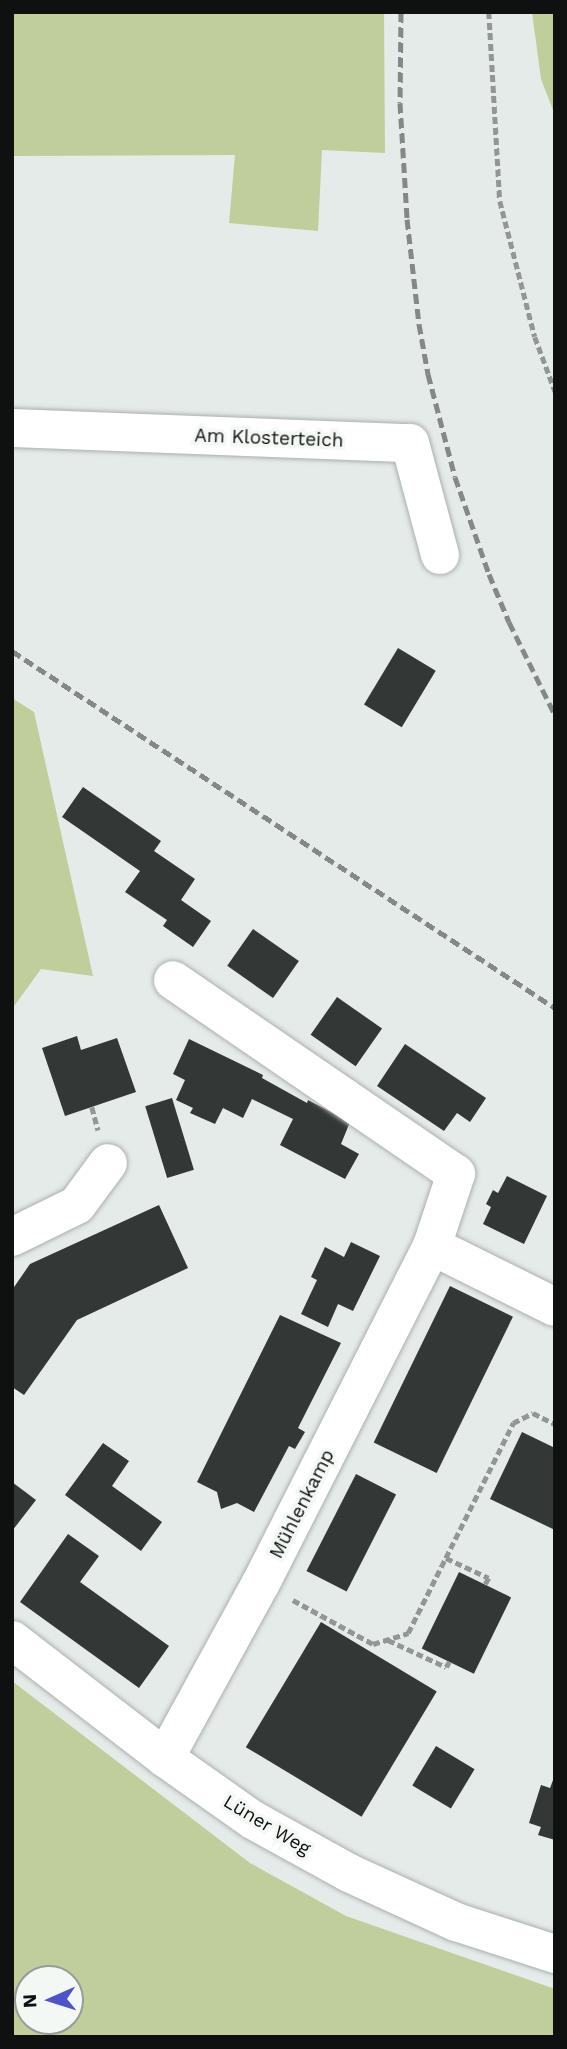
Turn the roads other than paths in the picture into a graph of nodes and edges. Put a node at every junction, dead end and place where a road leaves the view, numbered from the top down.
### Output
1 (12, 428) edge
2 (440, 555) dead end
3 (173, 980) dead end
4 (108, 1163) dead end
5 (12, 1237) edge
6 (432, 1247) junction
7 (555, 1307) edge
8 (12, 1640) edge
9 (165, 1758) junction
10 (555, 1954) edge

1 - 2 street, Am Klosterteich
3 - 6 street, Mühlenkamp
4 - 5 street
6 - 7 street
6 - 9 street, Mühlenkamp
8 - 9 street, Lüner Weg
9 - 10 street, Lüner Weg

